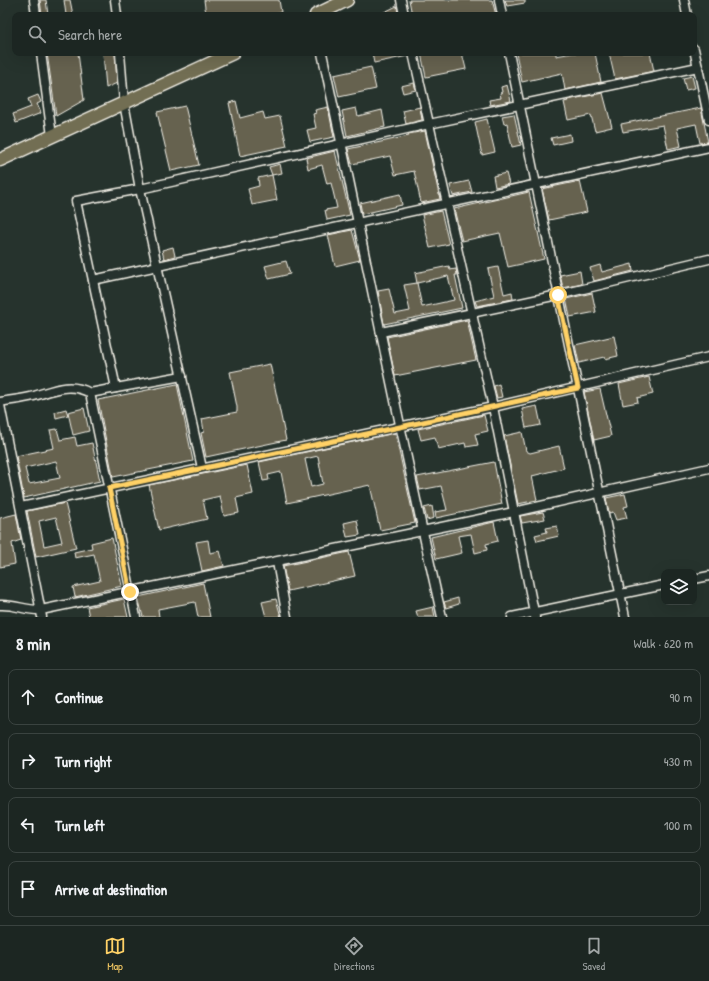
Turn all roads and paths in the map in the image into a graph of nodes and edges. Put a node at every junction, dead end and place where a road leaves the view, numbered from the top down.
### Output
1 (34, 0) edge
2 (115, 0) edge
3 (346, 0) edge
4 (401, 0) edge
5 (499, 0) edge
6 (684, 0) edge
7 (36, 12) edge
8 (117, 12) edge
9 (322, 12) edge
10 (403, 12) edge
11 (501, 12) edge
12 (686, 12) edge
13 (41, 56) edge
14 (120, 56) edge
15 (227, 56) edge
16 (323, 56) edge
17 (414, 56) edge
18 (510, 56) edge
19 (695, 56) edge
20 (698, 68) junction
21 (124, 103) junction
22 (520, 105) junction
23 (709, 120) edge
24 (428, 124) junction
25 (52, 136) junction
26 (341, 144) junction
27 (709, 147) edge
28 (0, 160) edge
29 (536, 184) junction
30 (140, 189) junction
31 (446, 204) junction
32 (358, 222) junction
33 (709, 259) edge
34 (156, 266) junction
35 (94, 280) junction
36 (558, 295) junction
37 (471, 314) junction
38 (381, 332) junction
39 (709, 356) edge
40 (182, 376) junction
41 (116, 388) junction
42 (578, 388) junction
43 (90, 393) junction
44 (0, 404) edge
45 (492, 407) junction
46 (400, 427) junction
47 (202, 468) junction
48 (709, 468) edge
49 (109, 488) junction
50 (599, 493) junction
51 (21, 506) junction
52 (514, 512) junction
53 (423, 531) junction
54 (277, 562) junction
55 (709, 576) edge
56 (697, 578) edge
57 (661, 586) edge
58 (130, 592) junction
59 (620, 594) junction
60 (1, 605) edge
61 (42, 614) edge
62 (534, 615) edge
63 (136, 617) edge
64 (287, 617) edge
65 (442, 617) edge
66 (512, 617) edge
67 (625, 617) edge

1 - 7 street
2 - 8 street
3 - 9 main road
4 - 10 street
5 - 11 street
6 - 12 street
13 - 25 street
14 - 21 street
15 - 21 main road
16 - 26 street
17 - 24 street
18 - 22 street
19 - 20 street
20 - 22 street
20 - 23 street
21 - 25 main road
21 - 30 street
22 - 24 street
22 - 29 street
24 - 26 street
24 - 31 street
25 - 28 main road
26 - 30 street
26 - 32 street
27 - 29 street
29 - 31 street
29 - 36 street
30 - 34 street
30 - 35 street
31 - 32 street
31 - 37 street
32 - 34 street
32 - 38 street
33 - 36 street
34 - 35 street
34 - 40 street
35 - 41 street
36 - 37 street
36 - 42 street
37 - 38 street
37 - 45 street
38 - 46 street
39 - 42 street
40 - 41 street
40 - 47 street
41 - 43 street
42 - 45 street
42 - 50 street
43 - 44 street
43 - 49 street
44 - 51 street
45 - 46 street
45 - 52 street
46 - 47 street
46 - 53 street
47 - 49 street
48 - 50 street
49 - 51 street
49 - 58 street
50 - 52 street
50 - 59 street
51 - 61 street
52 - 53 street
52 - 62 street
53 - 54 street
53 - 65 street
54 - 58 street
54 - 64 street
55 - 56 street
57 - 59 street
58 - 61 street
58 - 63 street
59 - 62 street
59 - 67 street
60 - 61 street
62 - 66 street

